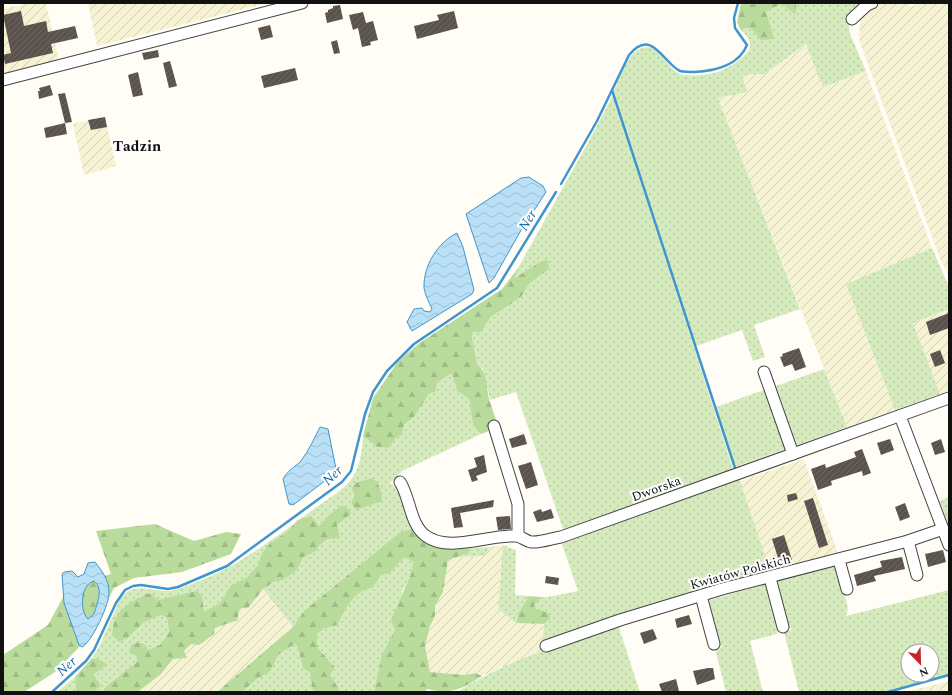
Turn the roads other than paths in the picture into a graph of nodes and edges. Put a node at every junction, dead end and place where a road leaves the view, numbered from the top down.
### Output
1 (302, 3) edge
2 (872, 3) edge
3 (852, 19) dead end
4 (3, 80) edge
5 (764, 372) dead end
6 (949, 398) edge
7 (900, 416) junction
8 (494, 426) dead end
9 (793, 454) junction
10 (400, 482) dead end
11 (943, 529) junction
12 (518, 536) junction
13 (908, 541) junction
14 (949, 545) edge
15 (839, 560) junction
16 (917, 575) dead end
17 (770, 578) junction
18 (847, 589) dead end
19 (701, 596) junction
20 (783, 627) dead end
21 (714, 644) dead end
22 (546, 646) dead end

1 - 4 street
2 - 3 street
5 - 9 street
6 - 7 street, Dworska
7 - 9 street, Dworska
7 - 11 street
8 - 12 street
9 - 12 street, Dworska
10 - 12 street, Dworska
11 - 13 street, Kwiatów Polskich
11 - 14 street
13 - 15 street, Kwiatów Polskich
13 - 16 street
15 - 17 street, Kwiatów Polskich
15 - 18 street
17 - 19 street, Kwiatów Polskich
17 - 20 street
19 - 21 street
19 - 22 street, Kwiatów Polskich

